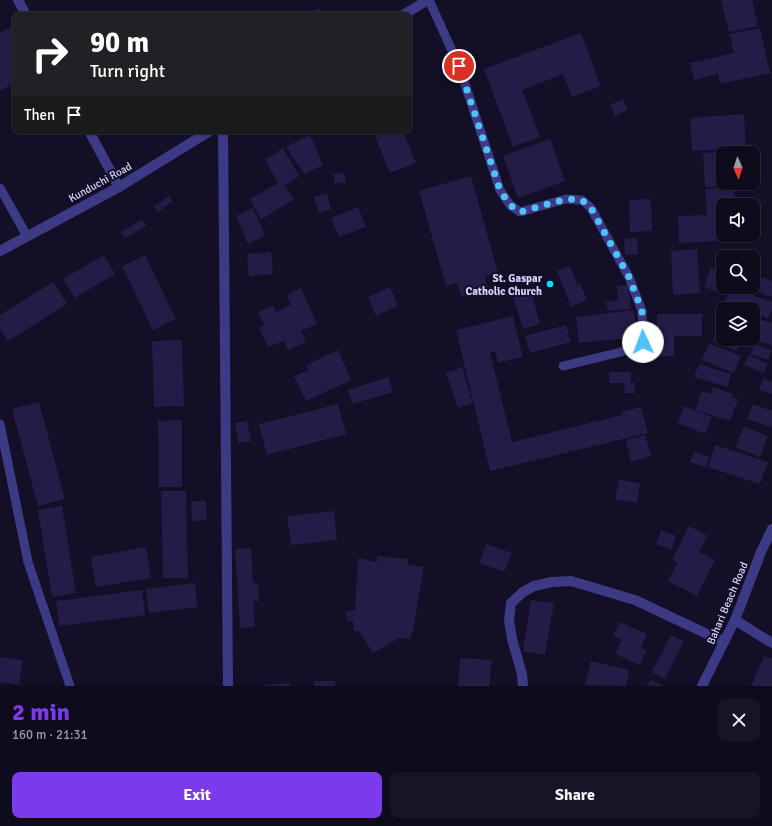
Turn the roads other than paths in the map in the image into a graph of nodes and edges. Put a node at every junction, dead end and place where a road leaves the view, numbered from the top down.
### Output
1 (18, 0) edge
2 (428, 0) edge
3 (24, 12) edge
4 (408, 12) edge
5 (91, 134) edge
6 (205, 134) edge
7 (223, 134) edge
8 (119, 187) junction
9 (0, 188) edge
10 (27, 236) junction
11 (0, 251) edge
12 (563, 366) dead end
13 (0, 424) edge
14 (772, 529) edge
15 (736, 620) junction
16 (724, 642) junction
17 (772, 643) edge
18 (70, 686) edge
19 (228, 686) edge
20 (523, 686) edge
21 (702, 686) edge

1 - 3 street
2 - 4 street
2 - 12 lane
5 - 8 street
6 - 8 street, Kunduchi Road
7 - 19 street
8 - 10 street, Kunduchi Road
9 - 10 lane
10 - 11 street, Kunduchi Road
13 - 18 lane
14 - 15 street, Bahari Beach Road
15 - 16 street, Bahari Beach Road
15 - 17 street
16 - 20 street
16 - 21 street, Bahari Beach Road

